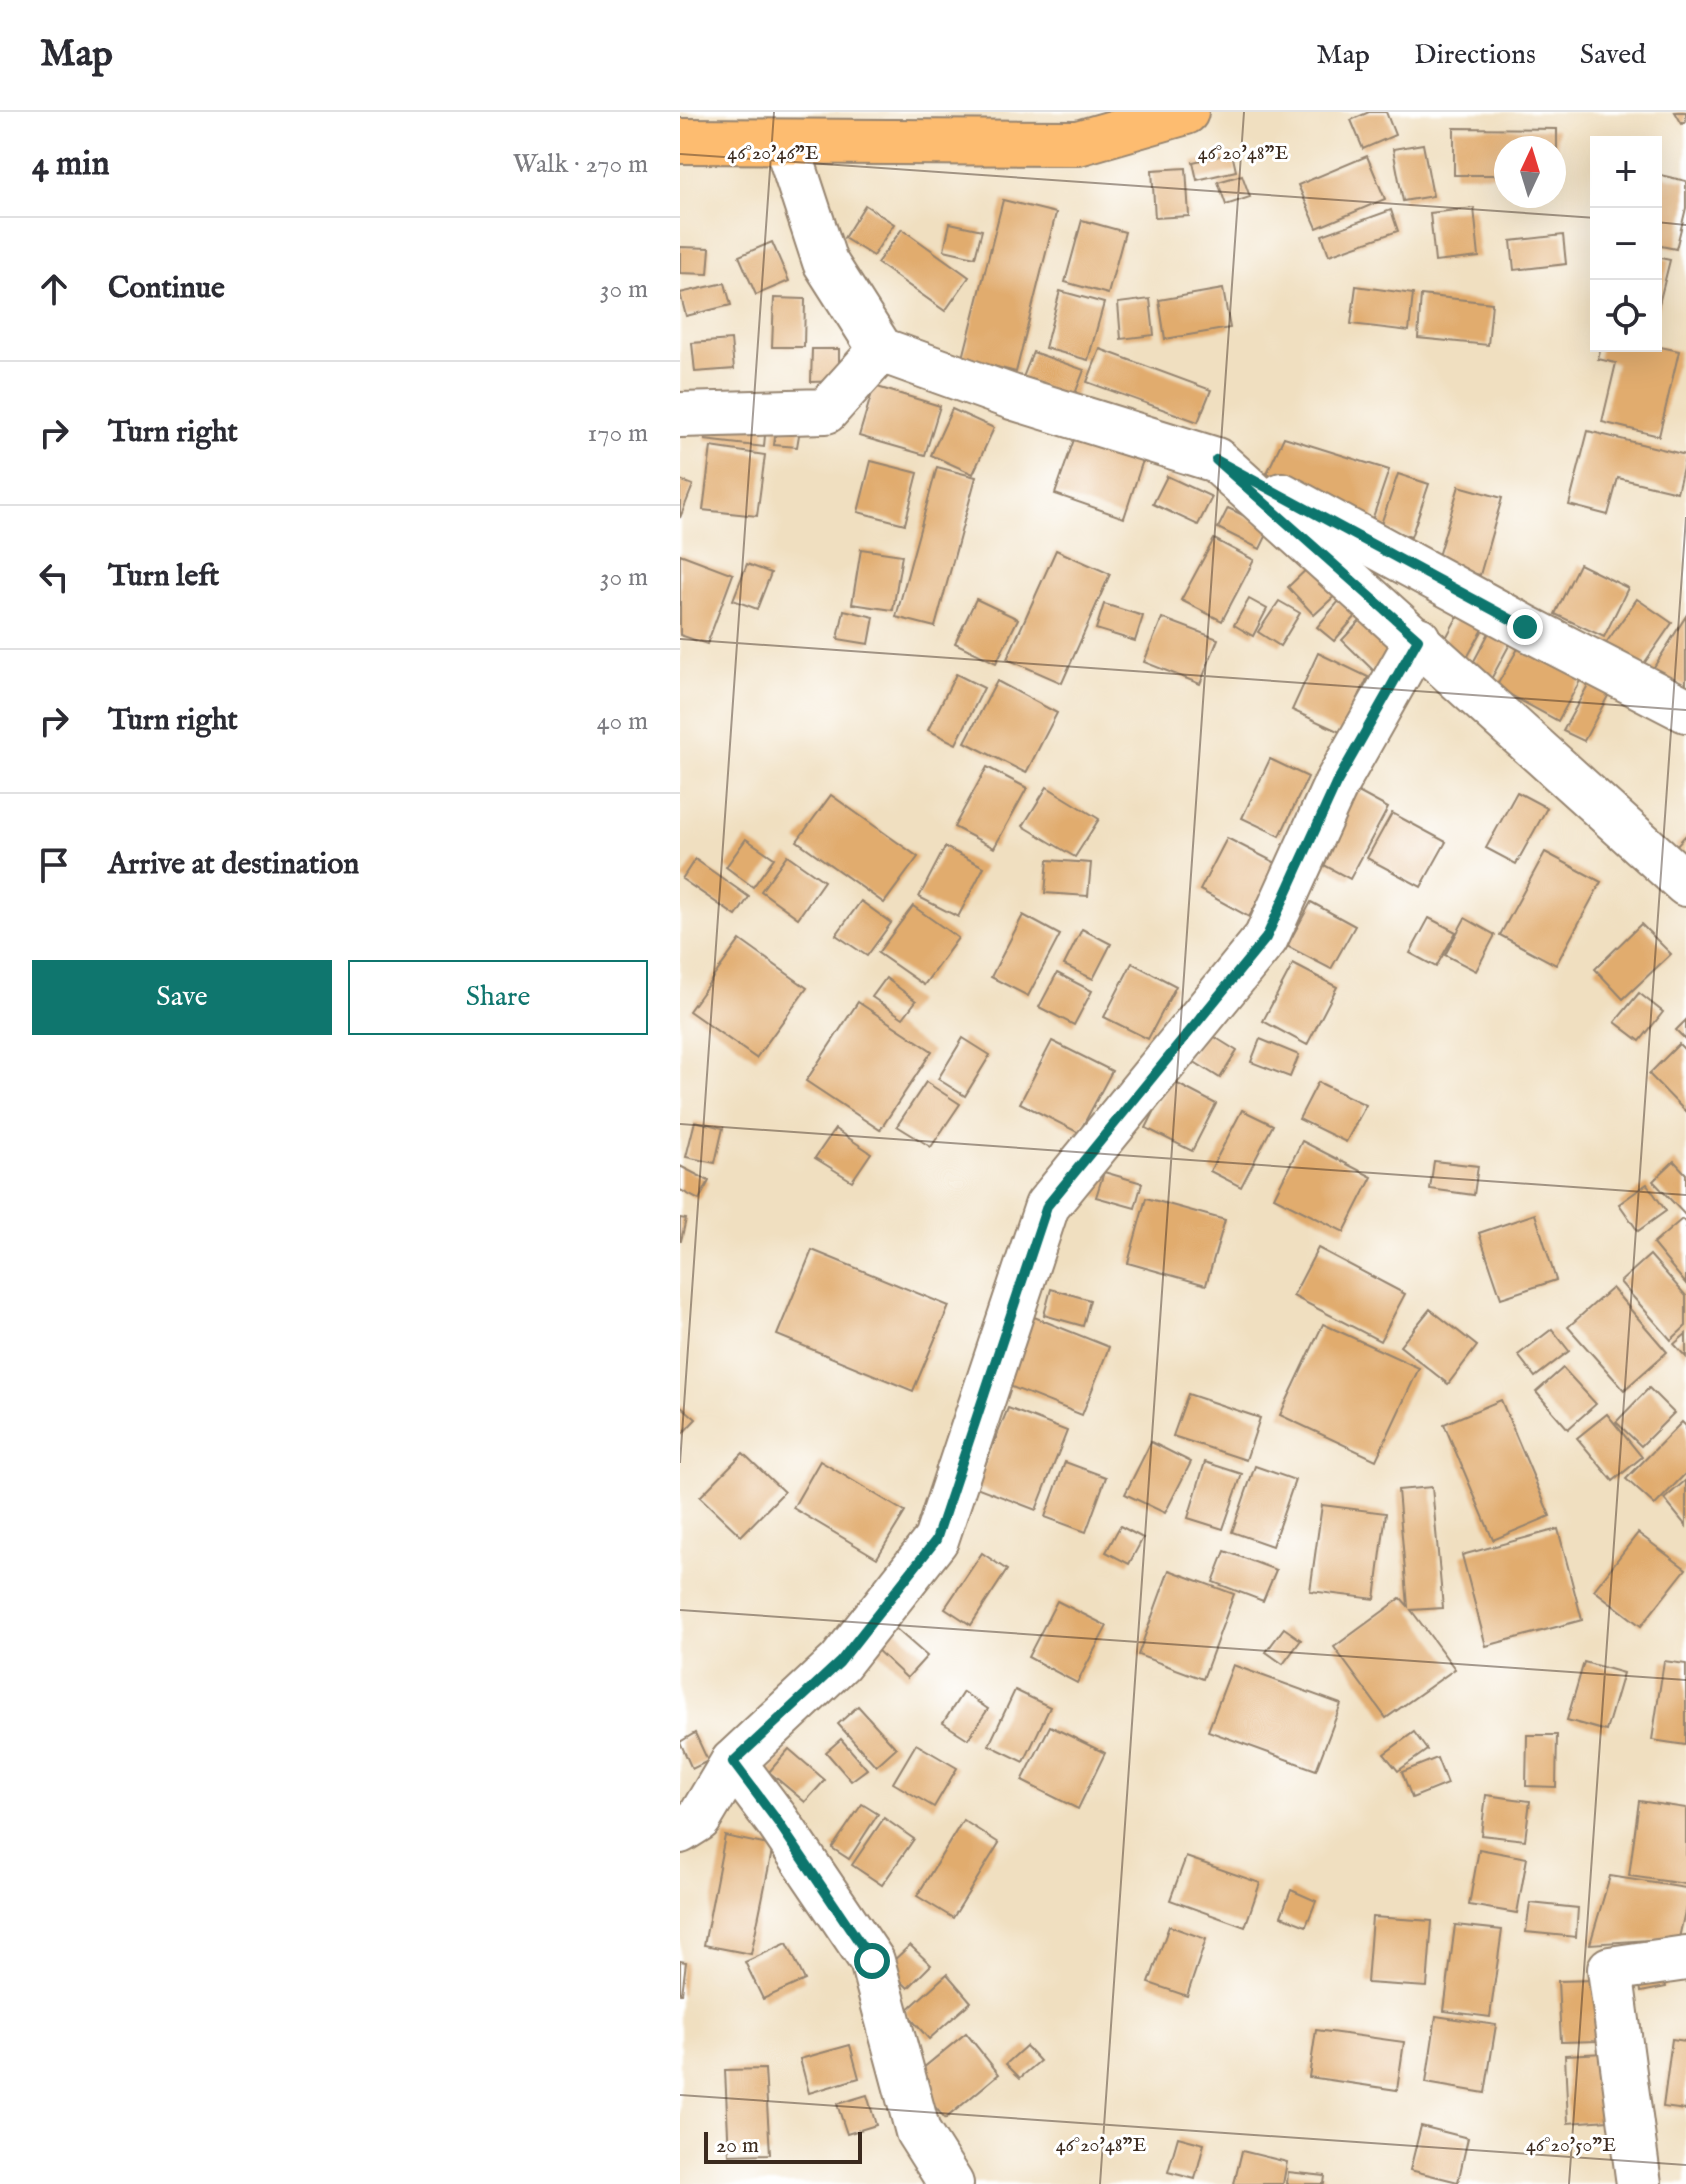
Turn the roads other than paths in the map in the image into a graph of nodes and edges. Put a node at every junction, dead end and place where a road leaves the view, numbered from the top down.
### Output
1 (1186, 112) edge
2 (680, 141) edge
3 (786, 143) junction
4 (881, 350) junction
5 (680, 415) edge
6 (1216, 460) junction
7 (1418, 639) junction
8 (1686, 710) edge
9 (1686, 884) edge
10 (733, 1762) junction
11 (680, 1831) edge
12 (1686, 1958) edge
13 (951, 2184) edge
14 (1639, 2184) edge

1 - 3 main road
2 - 3 main road
3 - 4 street
4 - 5 street
4 - 6 street
6 - 7 street
6 - 8 street
7 - 9 street
7 - 10 street
10 - 11 street
10 - 13 street
12 - 14 street

